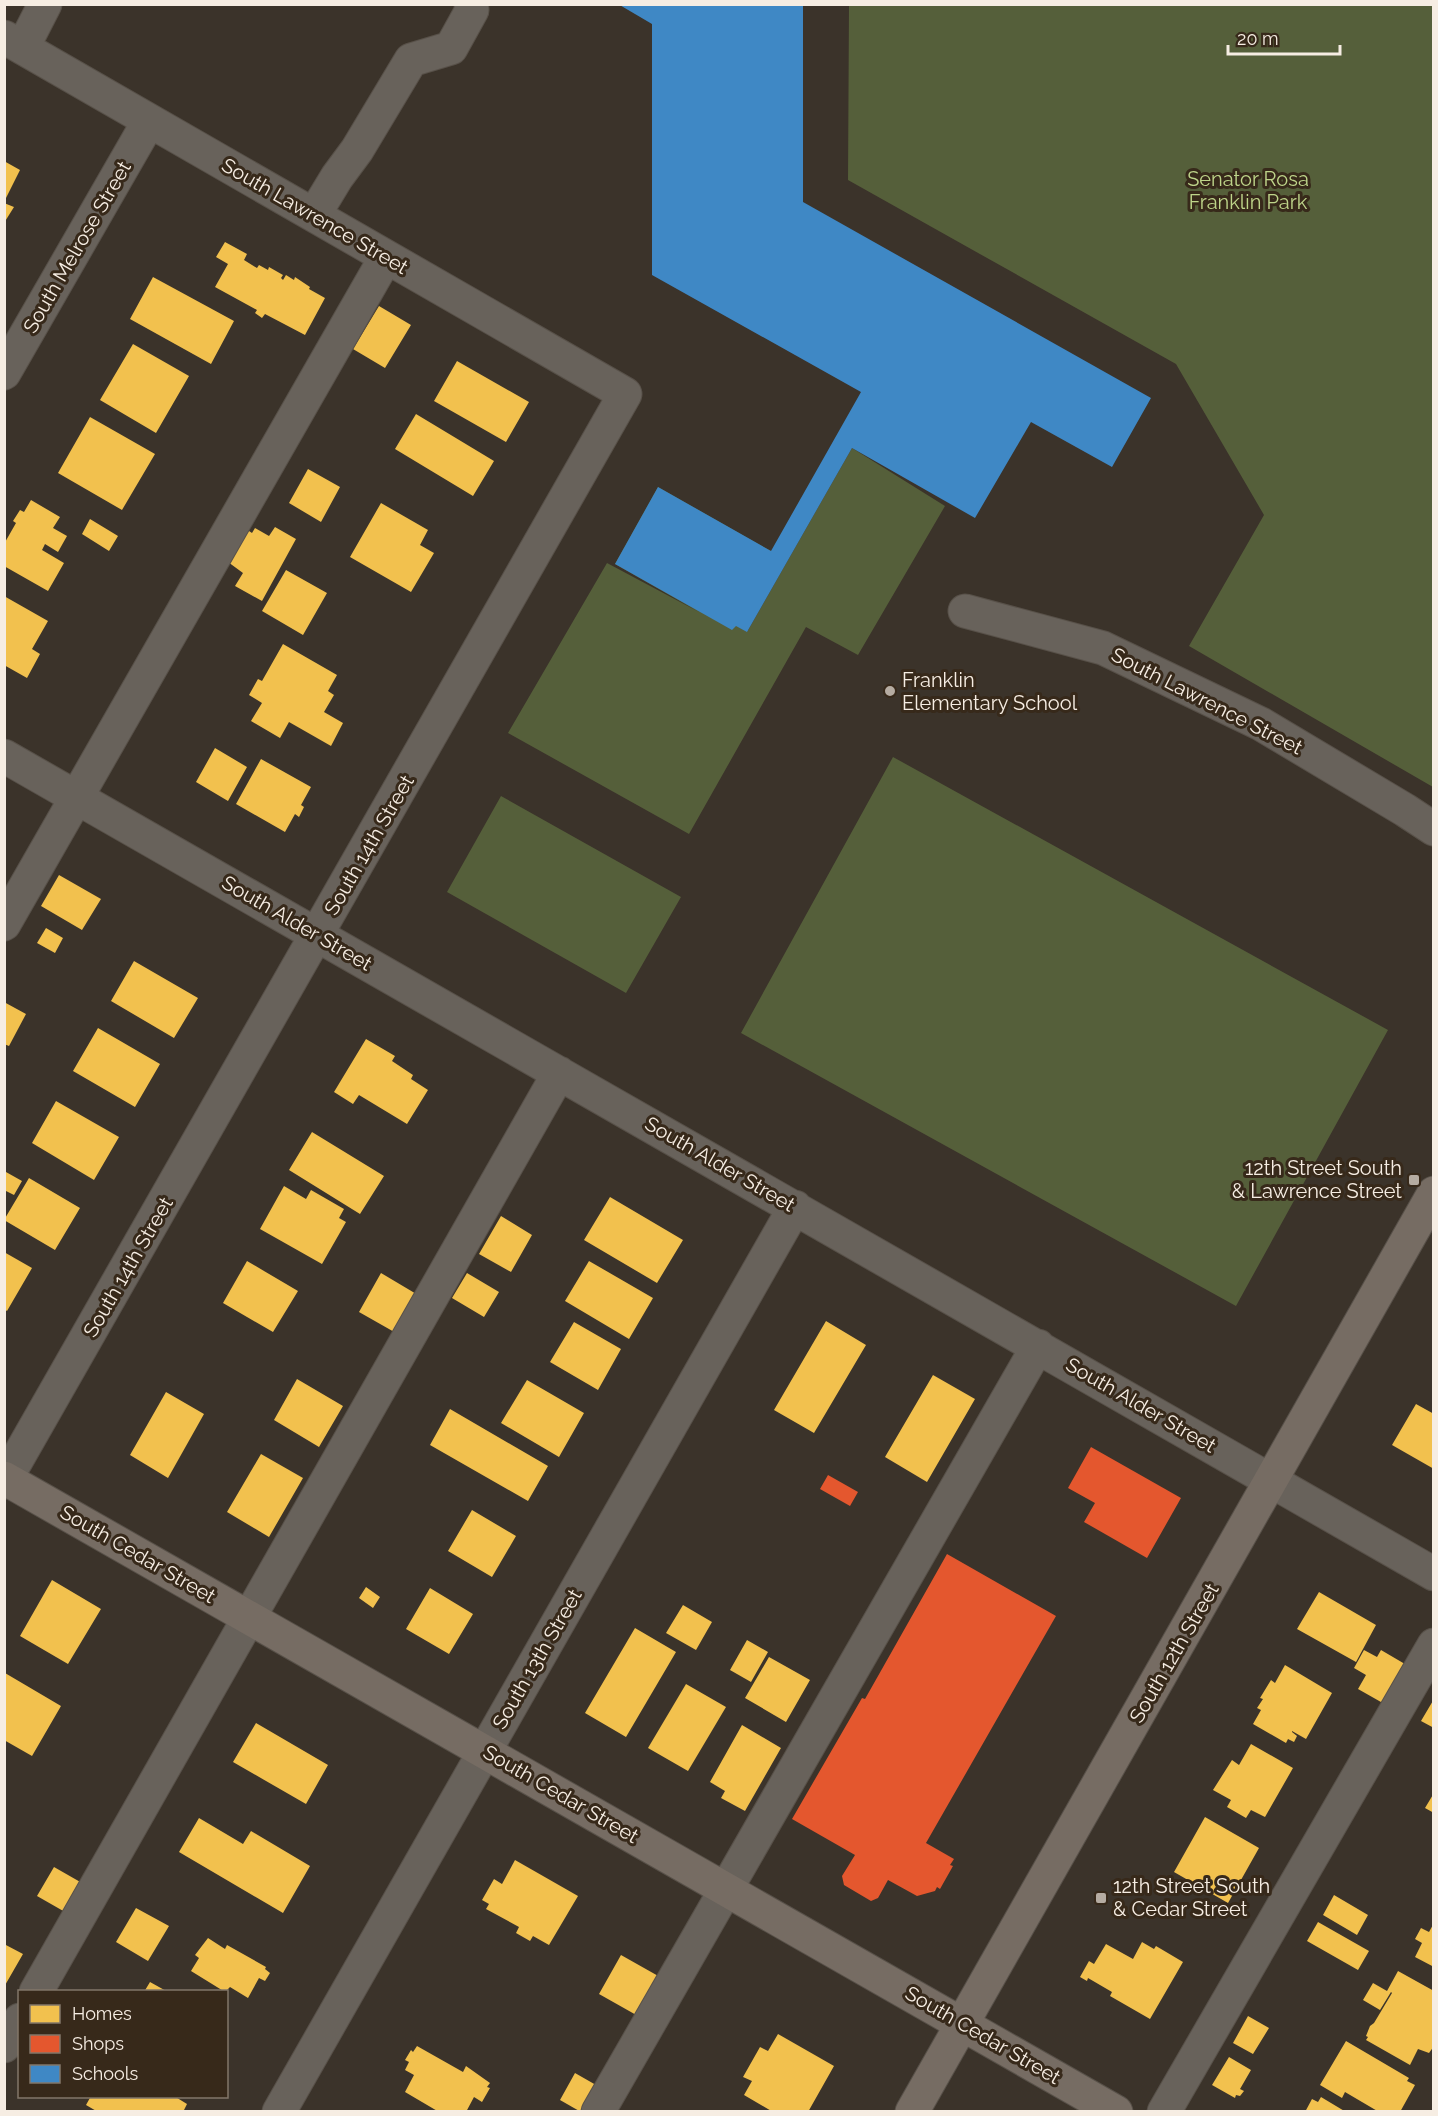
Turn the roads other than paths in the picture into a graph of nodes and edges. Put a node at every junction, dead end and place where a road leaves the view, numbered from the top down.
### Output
1 (45, 4) edge
2 (471, 4) edge
3 (14, 42) edge
4 (149, 121) junction
5 (314, 215) junction
6 (386, 257) junction
7 (4, 374) edge
8 (625, 394) joint
9 (965, 610) dead end
10 (4, 756) edge
11 (77, 797) junction
12 (1434, 829) edge
13 (4, 924) edge
14 (318, 935) junction
15 (559, 1073) junction
16 (1434, 1193) edge
17 (795, 1207) junction
18 (1038, 1346) junction
19 (5, 1480) edge
20 (1272, 1480) junction
21 (1434, 1574) edge
22 (249, 1617) junction
23 (1434, 1644) edge
24 (485, 1751) junction
25 (725, 1888) junction
26 (37, 1990) edge
27 (18, 2023) edge
28 (963, 2023) junction
29 (4, 2046) edge
30 (279, 2112) edge
31 (598, 2112) edge
32 (912, 2112) edge
33 (1116, 2112) edge
34 (1164, 2112) edge

1 - 3 street
2 - 5 street
3 - 4 street, South Lawrence Street
4 - 5 street, South Lawrence Street
4 - 7 street, South Melrose Street
5 - 6 street, South Lawrence Street
6 - 8 street, South Lawrence Street
6 - 11 street
8 - 14 street, South 14th Street
9 - 12 street, South Lawrence Street
10 - 11 street, South Alder Street
11 - 13 street
11 - 14 street, South Alder Street
14 - 15 street, South Alder Street
14 - 19 street, South 14th Street
15 - 17 street, South Alder Street
15 - 22 street
16 - 20 main road, South 12th Street
17 - 18 street, South Alder Street
17 - 24 street, South 13th Street
18 - 20 street, South Alder Street
18 - 25 street
19 - 22 main road, South Cedar Street
20 - 21 street, South Alder Street
20 - 28 main road, South 12th Street
22 - 24 main road, South Cedar Street
22 - 26 street
23 - 34 street
24 - 25 main road, South Cedar Street
24 - 30 street, South 13th Street
25 - 28 main road, South Cedar Street
25 - 31 street
27 - 29 street
28 - 32 main road, South 12th Street
28 - 33 main road, South Cedar Street

